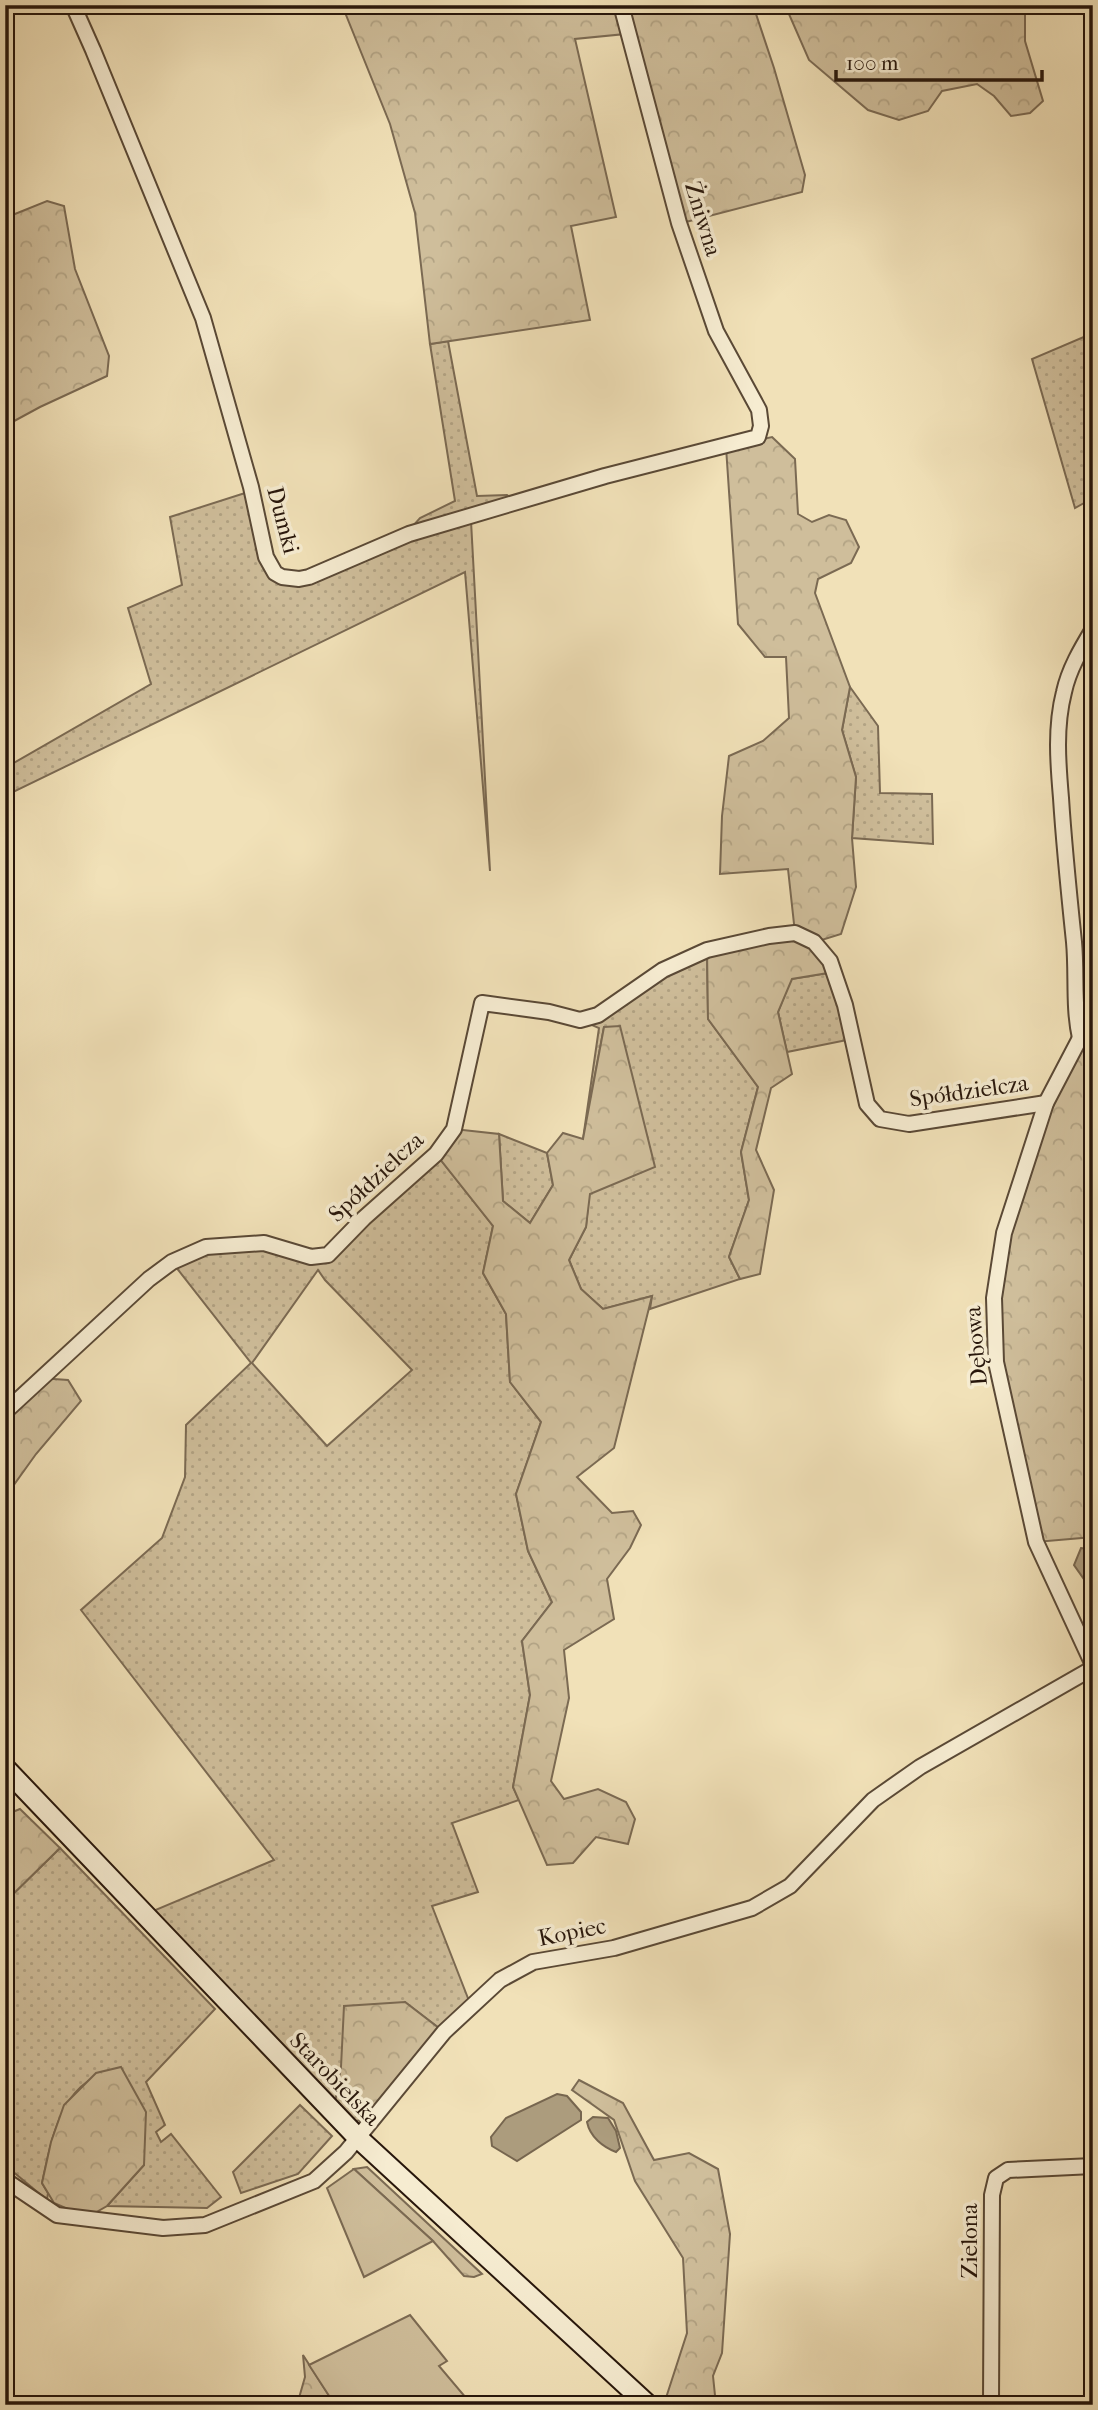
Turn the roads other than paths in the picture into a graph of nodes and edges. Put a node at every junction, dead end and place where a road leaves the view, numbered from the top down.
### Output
1 (73, 5) edge
2 (621, 5) edge
3 (758, 437) joint
4 (1093, 629) edge
5 (1086, 1035) edge
6 (1046, 1104) junction
7 (5, 1412) edge
8 (1093, 1666) edge
9 (5, 1768) edge
10 (358, 2138) junction
11 (1093, 2166) edge
12 (5, 2180) edge
13 (648, 2405) edge
14 (991, 2405) edge

1 - 3 street, Dumki
2 - 3 street, Żniwna
4 - 5 street
5 - 6 street, Dębowa
6 - 7 street, Spółdzielcza
6 - 8 street, Dębowa
8 - 10 street, Kopiec
9 - 10 street, Starobielska
10 - 12 street, Kopiec
10 - 13 street, Starobielska
11 - 14 street, Zielona

